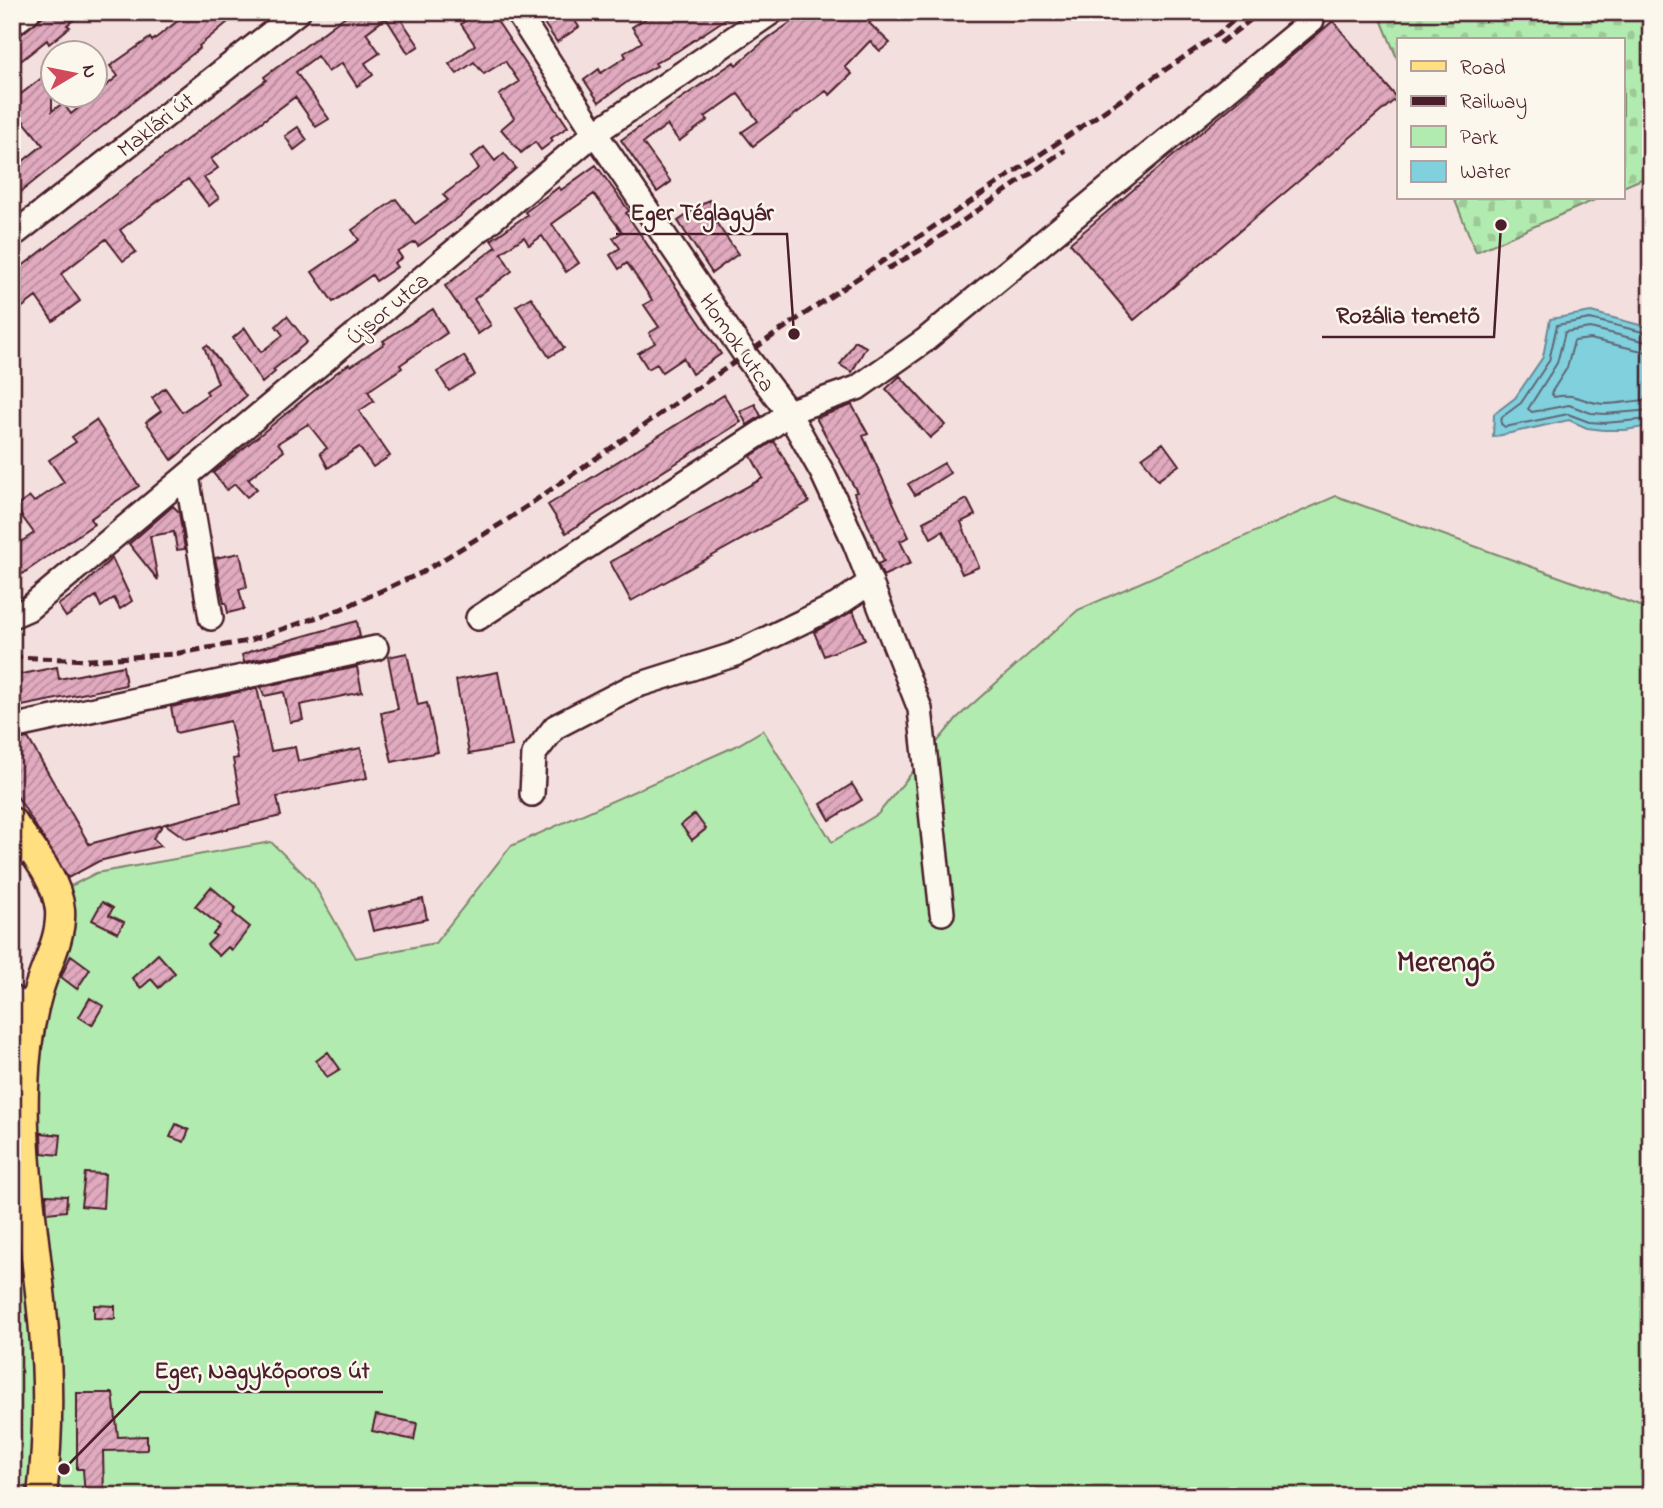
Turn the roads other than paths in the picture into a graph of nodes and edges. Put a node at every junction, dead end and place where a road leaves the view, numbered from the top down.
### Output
1 (27, 12) edge
2 (298, 12) edge
3 (517, 12) edge
4 (772, 12) edge
5 (1312, 20) dead end
6 (12, 24) edge
7 (595, 133) junction
8 (12, 236) edge
9 (788, 412) junction
10 (187, 476) junction
11 (871, 582) junction
12 (12, 617) edge
13 (211, 618) dead end
14 (478, 618) dead end
15 (376, 648) dead end
16 (12, 727) edge
17 (532, 794) dead end
18 (12, 822) edge
19 (20, 851) edge
20 (942, 913) dead end
21 (22, 1005) edge
22 (42, 1496) edge

1 - 6 street
2 - 8 street, Maklári út
3 - 7 street, Homok utca
4 - 7 street, Újsor utca
5 - 9 street
7 - 9 street, Homok utca
7 - 10 street, Újsor utca
9 - 11 street, Homok utca
9 - 14 street
10 - 12 street, Újsor utca
10 - 13 street
11 - 17 street
11 - 20 street, Homok utca
15 - 16 street
18 - 19 main road
19 - 21 main road
21 - 22 main road

